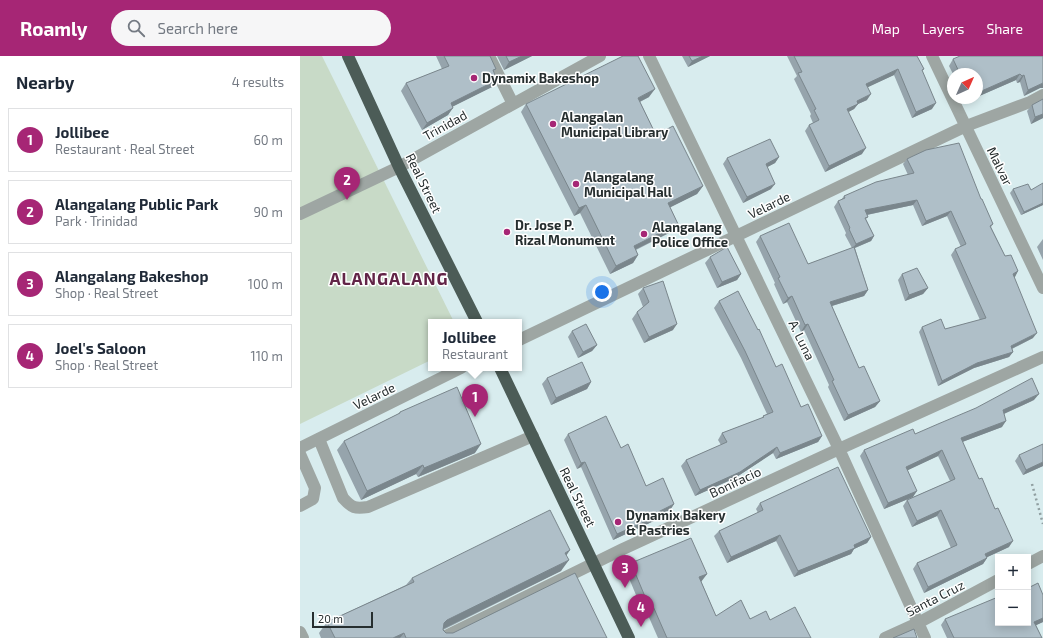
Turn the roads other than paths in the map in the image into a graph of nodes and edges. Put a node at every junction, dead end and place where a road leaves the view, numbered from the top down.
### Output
1 (348, 56) edge
2 (489, 56) edge
3 (600, 56) edge
4 (649, 56) edge
5 (932, 56) edge
6 (1043, 95) edge
7 (513, 104) junction
8 (966, 126) junction
9 (399, 166) junction
10 (300, 214) edge
11 (736, 236) junction
12 (1043, 288) edge
13 (476, 319) edge
14 (522, 339) edge
15 (1043, 357) edge
16 (455, 371) edge
17 (501, 371) edge
18 (533, 436) junction
19 (319, 439) junction
20 (300, 448) edge
21 (839, 449) junction
22 (300, 454) edge
23 (300, 506) edge
24 (1043, 556) edge
25 (1031, 562) edge
26 (595, 563) junction
27 (995, 582) edge
28 (918, 623) junction
29 (300, 632) edge
30 (303, 638) edge
31 (442, 638) edge
32 (629, 638) edge
33 (885, 638) edge
34 (925, 638) edge

1 - 9 highway, Real Street
2 - 7 street
3 - 7 street, Trinidad
4 - 11 street, A. Luna
5 - 8 street, Malvar
6 - 8 street, Velarde
7 - 9 street, Trinidad
8 - 11 street, Velarde
8 - 12 street, Malvar
9 - 10 street, Trinidad
9 - 13 highway, Real Street
11 - 14 street, Velarde
11 - 21 street, A. Luna
15 - 21 street, Bonifacio
16 - 19 street, Velarde
17 - 18 highway, Real Street
18 - 19 street
18 - 26 highway, Real Street
19 - 20 street, Velarde
21 - 26 street, Bonifacio
21 - 28 street, A. Luna
22 - 23 street
24 - 25 street
26 - 31 street, Bonifacio
26 - 32 highway, Real Street
27 - 28 street, Santa Cruz
28 - 33 street, Santa Cruz
28 - 34 street, A. Luna
29 - 30 street

